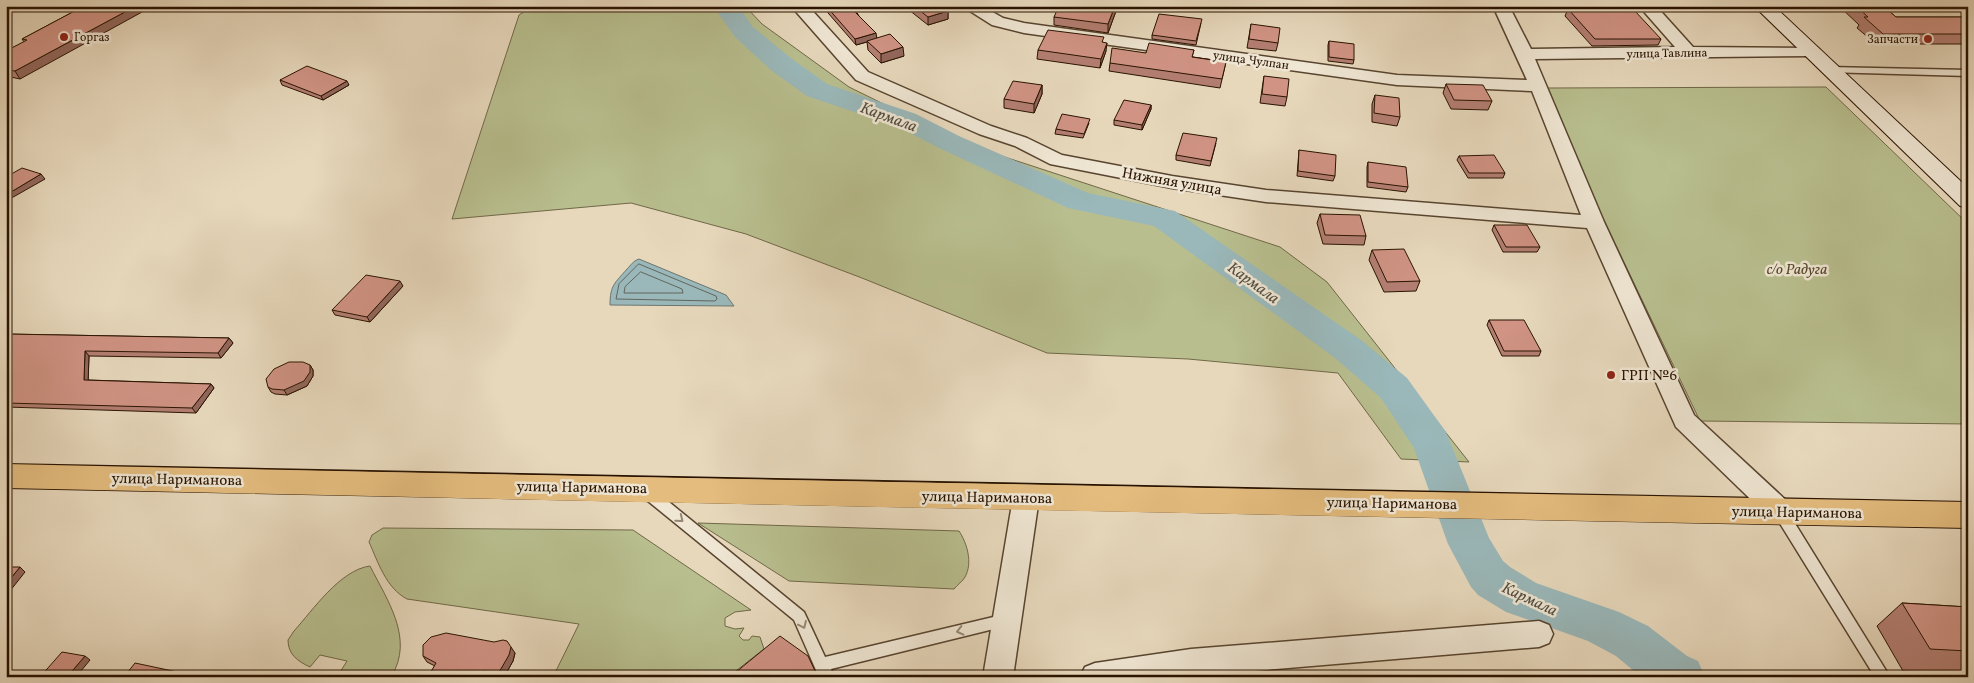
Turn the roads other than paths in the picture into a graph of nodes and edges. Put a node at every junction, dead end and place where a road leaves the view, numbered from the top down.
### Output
1 (799, 6) edge
2 (970, 6) edge
3 (1501, 6) edge
4 (1648, 6) edge
5 (1763, 6) edge
6 (1809, 51) junction
7 (1689, 53) junction
8 (1525, 54) junction
9 (1828, 70) junction
10 (1968, 73) edge
11 (1538, 86) junction
12 (1968, 201) edge
13 (1594, 222) junction
14 (6, 476) edge
15 (643, 488) junction
16 (1026, 498) junction
17 (1780, 511) junction
18 (1968, 515) edge
19 (1008, 620) junction
20 (1538, 634) dead end
21 (824, 671) edge
22 (998, 677) edge
23 (1095, 677) edge
24 (1883, 677) edge

1 - 13 street, Нижняя улица
2 - 11 street, улица Чулпан
3 - 8 street
4 - 7 street
5 - 6 main road
6 - 7 street, улица Тавлина
6 - 9 main road
7 - 8 street, улица Тавлина
8 - 11 street
9 - 10 lane
9 - 12 main road
11 - 13 street
13 - 17 street
14 - 15 main road, улица Нариманова
15 - 16 main road, улица Нариманова
15 -> 21 lane
16 - 17 main road, улица Нариманова
16 - 19 street
17 - 18 main road, улица Нариманова
17 - 24 lane
19 -> 21 lane
19 - 22 street
20 - 23 street

